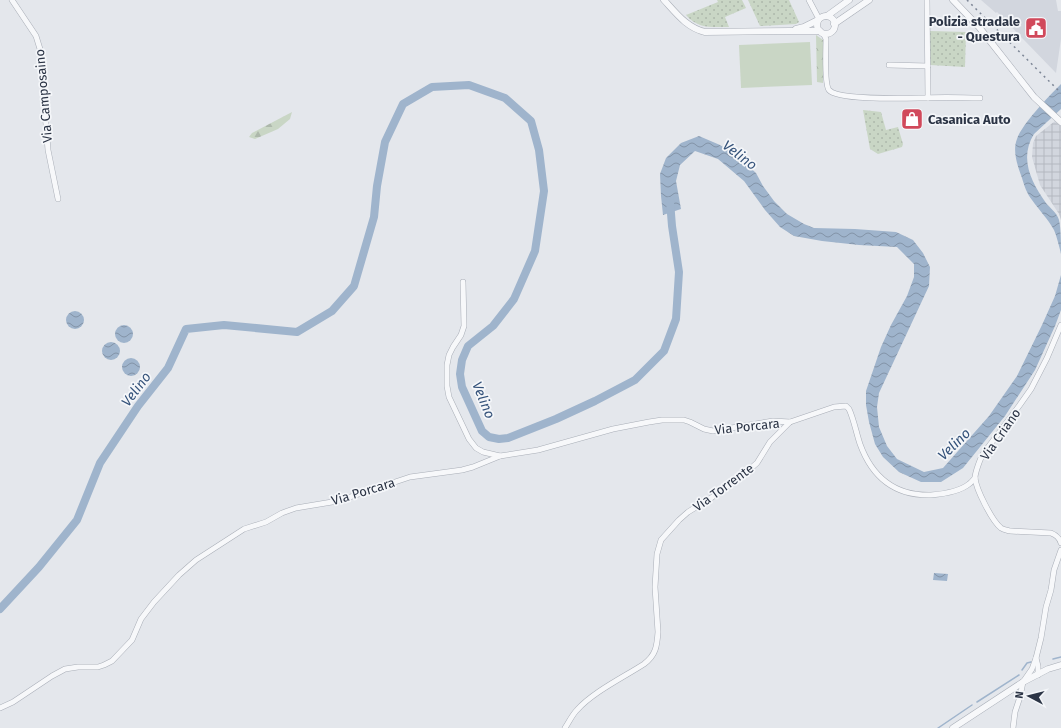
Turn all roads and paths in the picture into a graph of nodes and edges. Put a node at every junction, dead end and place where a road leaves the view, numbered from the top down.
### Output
1 (12, 0) edge
2 (664, 0) edge
3 (809, 0) edge
4 (849, 0) edge
5 (869, 0) edge
6 (927, 0) edge
7 (955, 1) edge
8 (827, 16) junction
9 (819, 19) junction
10 (834, 24) junction
11 (791, 31) junction
12 (822, 32) junction
13 (889, 66) dead end
14 (928, 66) junction
15 (928, 98) junction
16 (980, 98) dead end
17 (1059, 120) edge
18 (58, 199) dead end
19 (462, 282) dead end
20 (1061, 325) edge
21 (790, 422) junction
22 (500, 456) junction
23 (975, 478) junction
24 (1061, 542) edge
25 (1061, 550) edge
26 (1036, 658) junction
27 (1038, 666) junction
28 (1061, 666) edge
29 (1032, 669) junction
30 (1048, 669) junction
31 (1035, 676) junction
32 (1023, 682) junction
33 (0, 708) edge
34 (565, 728) edge
35 (952, 728) edge
36 (1013, 728) edge

1 - 18 street, Via Camposaino
2 - 11 street
3 - 9 street
4 - 8 street
5 - 10 street
6 - 14 street
7 - 17 street
8 - 9 street
8 - 10 street
9 - 11 street
9 - 12 street
10 - 12 street
11 - 12 street
12 - 15 street
13 - 14 street
14 - 15 street
15 - 16 street
19 - 22 street
20 - 23 street, Via Criano
21 - 22 street, Via Porcara
21 - 23 street, Via Torrente
21 - 34 street, Via Torrente
22 - 33 street, Via Porcara
23 - 24 street
25 - 26 street
26 - 27 street
26 - 29 street
27 - 30 street
27 - 31 street
28 - 30 street
29 - 31 street
29 - 32 street
30 - 31 street
31 - 32 street
32 - 35 street
32 - 36 street

